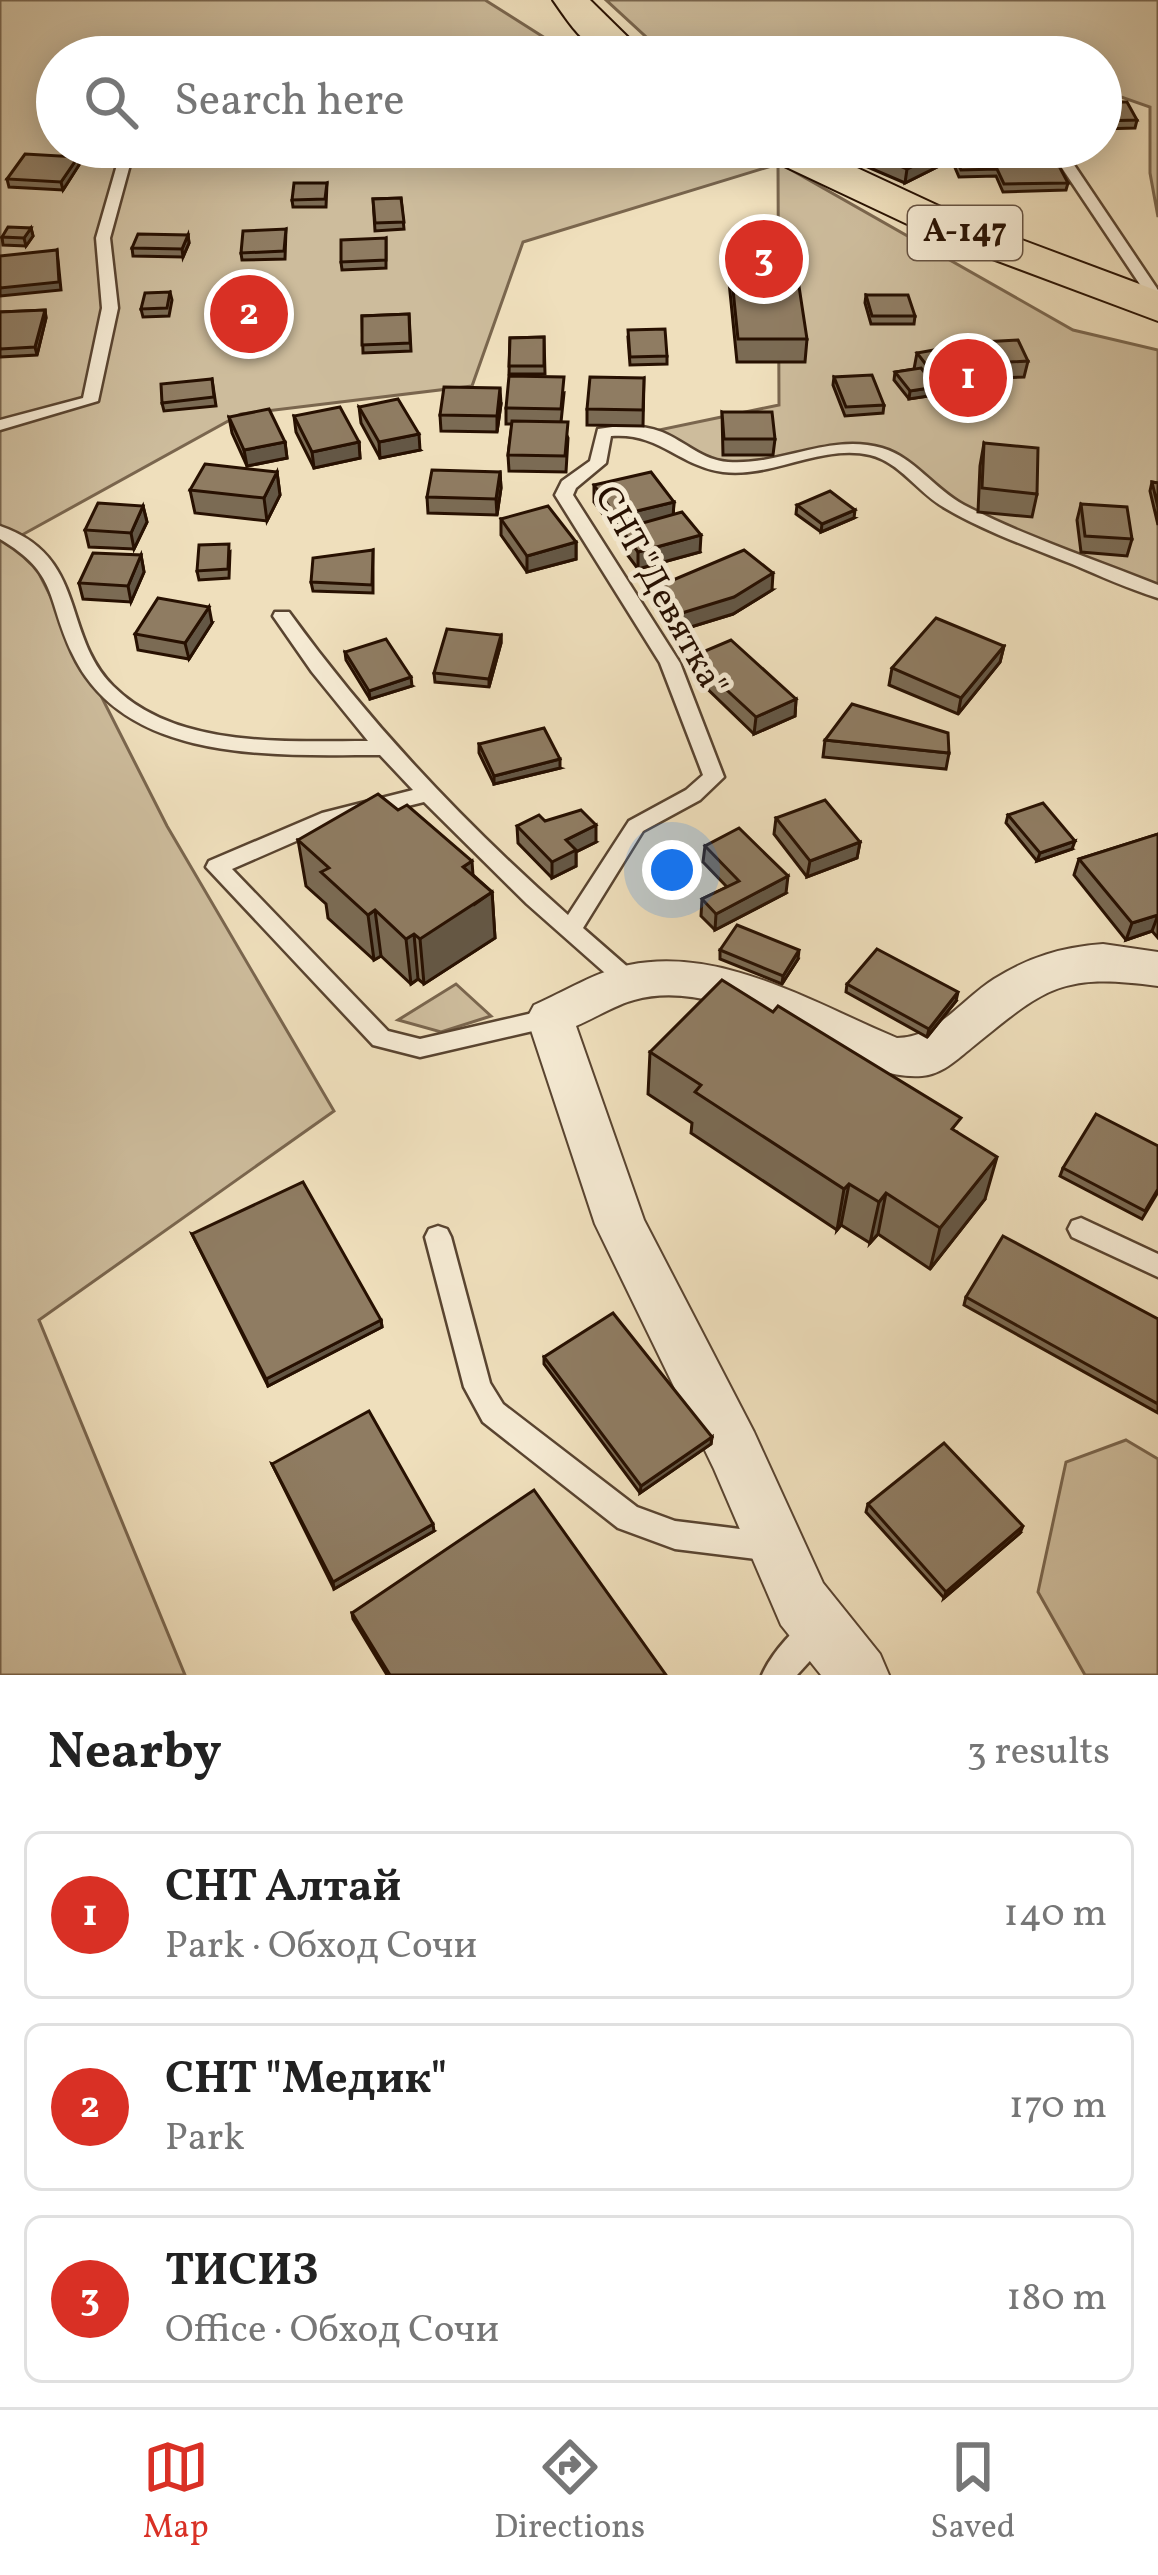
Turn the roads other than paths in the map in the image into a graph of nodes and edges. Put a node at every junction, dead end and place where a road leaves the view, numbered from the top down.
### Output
1 (582, 14) edge
2 (606, 36) edge
3 (122, 168) edge
4 (823, 168) edge
5 (1069, 168) edge
6 (1158, 304) edge
7 (0, 425) edge
8 (0, 530) edge
9 (1158, 592) edge
10 (282, 616) dead end
11 (383, 748) junction
12 (427, 794) junction
13 (570, 930) junction
14 (1158, 969) edge
15 (630, 982) junction
16 (550, 1018) junction
17 (1081, 1228) dead end
18 (438, 1237) dead end
19 (1158, 1266) edge
20 (774, 1547) junction
21 (818, 1628) junction
22 (777, 1675) edge
23 (859, 1675) edge

1 - 2 highway
3 - 7 lane
4 - 6 highway, А-147
5 - 6 lane
8 - 11 lane
9 - 13 lane, СНТ "Девятка"
10 - 11 lane
11 - 12 lane
12 - 13 lane
12 - 16 lane
13 - 15 lane
14 - 15 street
15 - 16 street
16 - 20 street
17 - 19 lane
18 - 20 lane
20 - 21 street
21 - 22 lane
21 - 23 street

